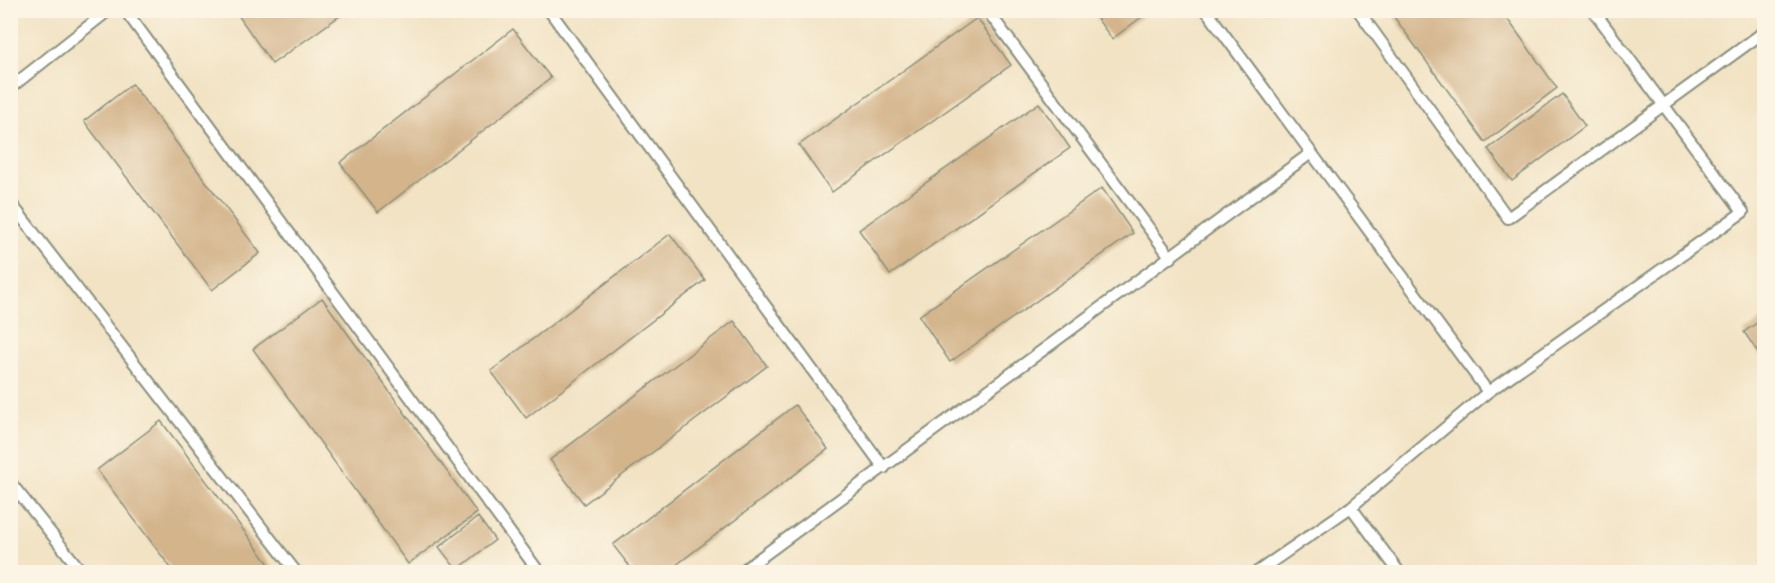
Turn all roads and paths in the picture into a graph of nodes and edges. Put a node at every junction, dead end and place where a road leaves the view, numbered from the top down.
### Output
1 (109, 10) edge
2 (125, 10) edge
3 (549, 10) edge
4 (987, 10) edge
5 (1206, 10) edge
6 (1358, 10) edge
7 (1593, 10) edge
8 (1764, 32) edge
9 (10, 88) edge
10 (1664, 104) junction
11 (1311, 153) junction
12 (10, 202) edge
13 (1171, 258) junction
14 (1488, 392) junction
15 (884, 468) junction
16 (10, 482) edge
17 (1351, 507) junction
18 (82, 573) edge
19 (297, 573) edge
20 (538, 573) edge
21 (741, 573) edge
22 (1257, 573) edge
23 (1399, 573) edge

1 - 9 lane
2 - 20 lane
3 - 15 lane
4 - 13 lane
5 - 11 lane
6 - 10 lane
7 - 10 lane
8 - 10 lane
10 - 14 lane
11 - 13 lane
11 - 14 lane
12 - 19 lane
13 - 15 lane
14 - 17 lane
15 - 21 lane
16 - 18 lane
17 - 22 lane
17 - 23 lane

